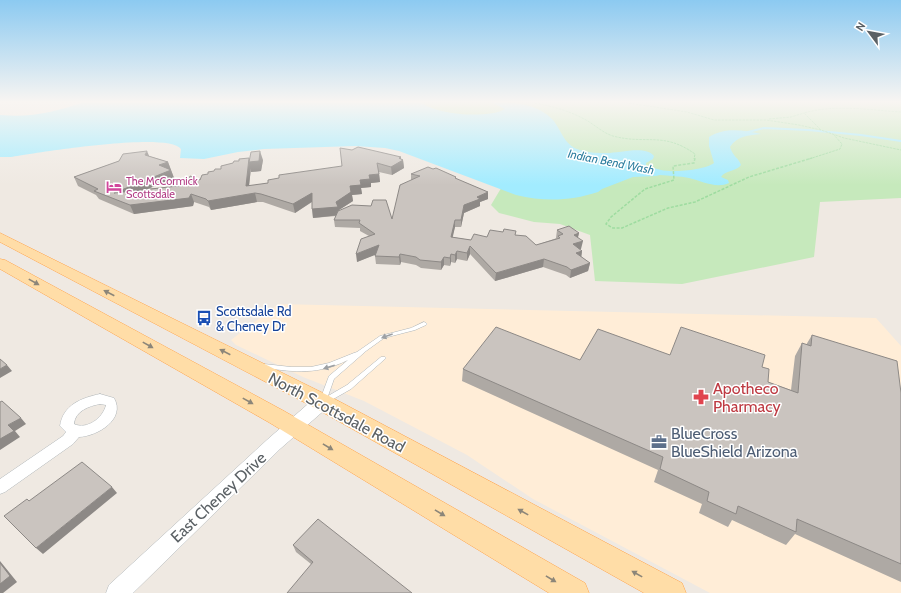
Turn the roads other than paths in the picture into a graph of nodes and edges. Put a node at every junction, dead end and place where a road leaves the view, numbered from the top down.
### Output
1 (0, 236) edge
2 (0, 263) edge
3 (424, 324) dead end
4 (364, 350) junction
5 (383, 358) dead end
6 (247, 364) junction
7 (322, 402) junction
8 (294, 427) junction
9 (76, 431) dead end
10 (0, 487) edge
11 (117, 593) edge
12 (574, 593) edge
13 (672, 593) edge

6 -> 1 main road, North Scottsdale Road
2 -> 8 main road
3 -> 4 lane
4 -> 6 lane
4 - 7 lane
5 - 7 lane
6 - 7 main road, North Scottsdale Road
7 - 8 street, East Cheney Drive
13 -> 7 main road, North Scottsdale Road
8 - 11 street, East Cheney Drive
8 -> 12 main road
9 - 10 street

